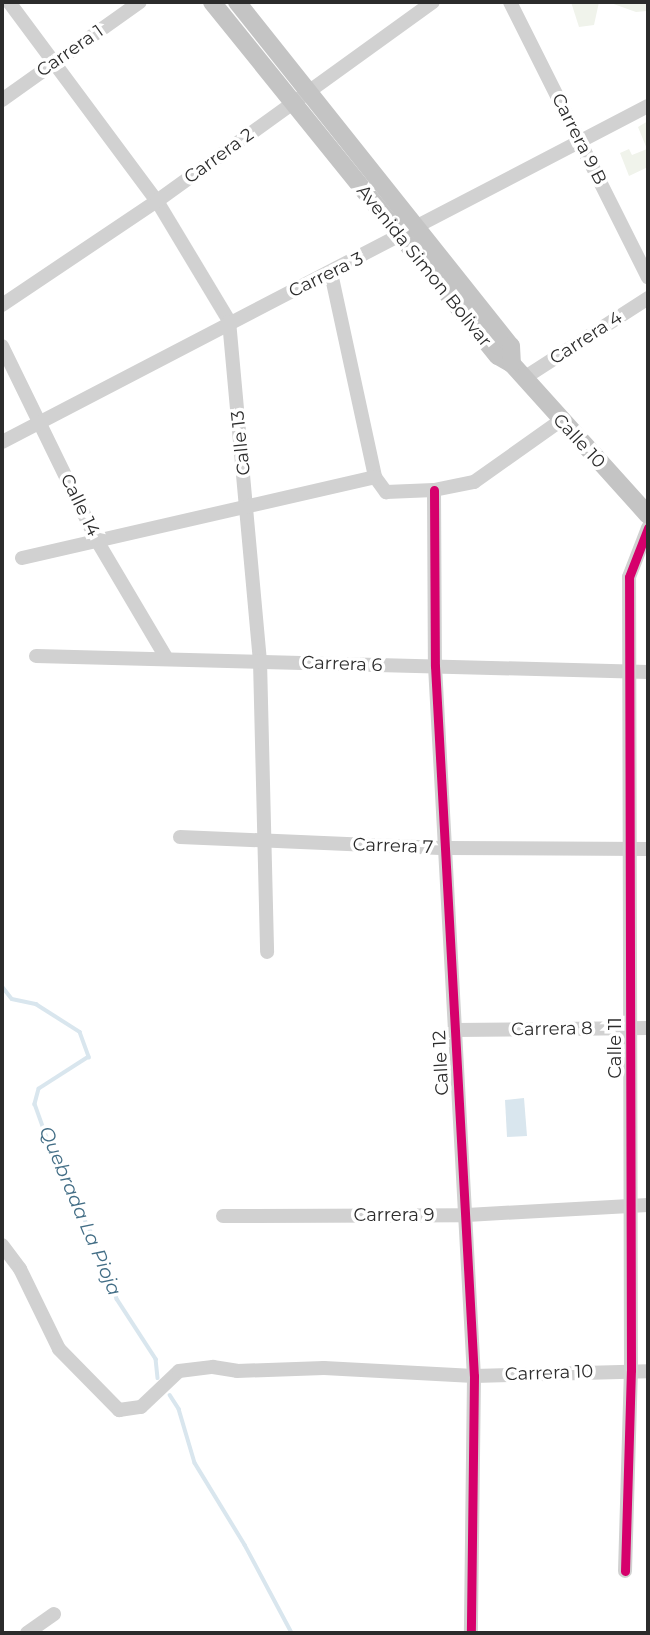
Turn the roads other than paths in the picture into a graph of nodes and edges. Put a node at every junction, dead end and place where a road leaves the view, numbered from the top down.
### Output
1 (9, 2) edge
2 (140, 2) edge
3 (212, 2) edge
4 (237, 2) edge
5 (433, 2) edge
6 (510, 2) edge
7 (55, 61) junction
8 (309, 91) junction
9 (2, 100) edge
10 (292, 103) junction
11 (648, 106) edge
12 (580, 141) junction
13 (157, 201) junction
14 (408, 234) junction
15 (331, 273) junction
16 (648, 277) edge
17 (648, 298) edge
18 (2, 305) edge
19 (229, 321) junction
20 (2, 346) edge
21 (518, 371) junction
22 (39, 421) junction
23 (561, 421) junction
24 (2, 442) edge
25 (375, 477) junction
26 (434, 491) junction
27 (247, 505) junction
28 (648, 515) edge
29 (648, 528) edge
30 (96, 539) junction
31 (22, 558) dead end
32 (36, 656) dead end
33 (167, 660) junction
34 (260, 662) junction
35 (435, 666) junction
36 (629, 672) junction
37 (648, 672) edge
38 (180, 837) dead end
39 (267, 842) junction
40 (446, 848) junction
41 (631, 849) junction
42 (648, 849) edge
43 (267, 952) dead end
44 (631, 1028) junction
45 (648, 1028) edge
46 (455, 1030) junction
47 (630, 1205) junction
48 (648, 1205) edge
49 (467, 1215) junction
50 (223, 1216) dead end
51 (2, 1245) edge
52 (631, 1370) junction
53 (648, 1371) edge
54 (474, 1376) junction
55 (625, 1571) dead end
56 (54, 1614) dead end
57 (27, 1633) edge
58 (471, 1633) edge

1 - 7 street, Calle 13
2 - 7 street, Carrera 1
3 - 10 main road, Avenida Simon Bolivar
4 - 8 main road, Avenida Simon Bolivar
5 - 8 street, Carrera 2
6 - 12 street, Carrera 9 B
7 - 9 street, Carrera 1
7 - 13 street, Calle 13
8 - 10 street, Carrera 2
8 - 14 main road, Avenida Simon Bolivar
10 - 13 street, Carrera 2
10 - 14 main road, Avenida Simon Bolivar
11 - 12 street, Carrera 3
12 - 14 street, Carrera 3
12 - 16 street, Carrera 9 B
13 - 18 street, Carrera 2
13 - 19 street, Calle 13
14 - 15 street, Carrera 3
14 - 21 main road, Avenida Simon Bolivar
15 - 19 street, Carrera 3
15 - 25 street
17 - 21 street, Carrera 4
19 - 22 street, Carrera 3
19 - 27 street, Calle 13
20 - 22 street, Calle 14
21 - 23 main road, Calle 10
22 - 24 street, Carrera 3
22 - 30 street, Calle 14
23 - 26 street
23 - 28 main road, Calle 10
25 - 26 street
25 - 27 street
26 - 35 street, Calle 12
27 - 30 street
27 - 34 street, Calle 13
29 - 36 street, Calle 11
30 - 31 street
30 - 33 street, Calle 14
32 - 33 street, Carrera 6
33 - 34 street, Carrera 6
34 - 35 street, Carrera 6
34 - 39 street, Calle 13
35 - 36 street, Carrera 6
35 - 40 street, Calle 12
36 - 37 street, Carrera 6
36 - 41 street, Calle 11
38 - 39 street, Carrera 7
39 - 40 street, Carrera 7
39 - 43 street, Calle 13
40 - 41 street, Carrera 7
40 - 46 street, Calle 12
41 - 42 street, Carrera 7
41 - 44 street, Calle 11
44 - 45 street, Carrera 8
44 - 46 street, Carrera 8
44 - 47 street, Calle 11
46 - 49 street, Calle 12
47 - 48 street, Carrera 9
47 - 49 street, Carrera 9
47 - 52 street, Calle 11
49 - 50 street, Carrera 9
49 - 54 street, Calle 12
51 - 54 street, Carrera 10
52 - 53 street, Carrera 10
52 - 54 street, Carrera 10
52 - 55 street, Calle 11
54 - 58 street, Calle 12
56 - 57 street

